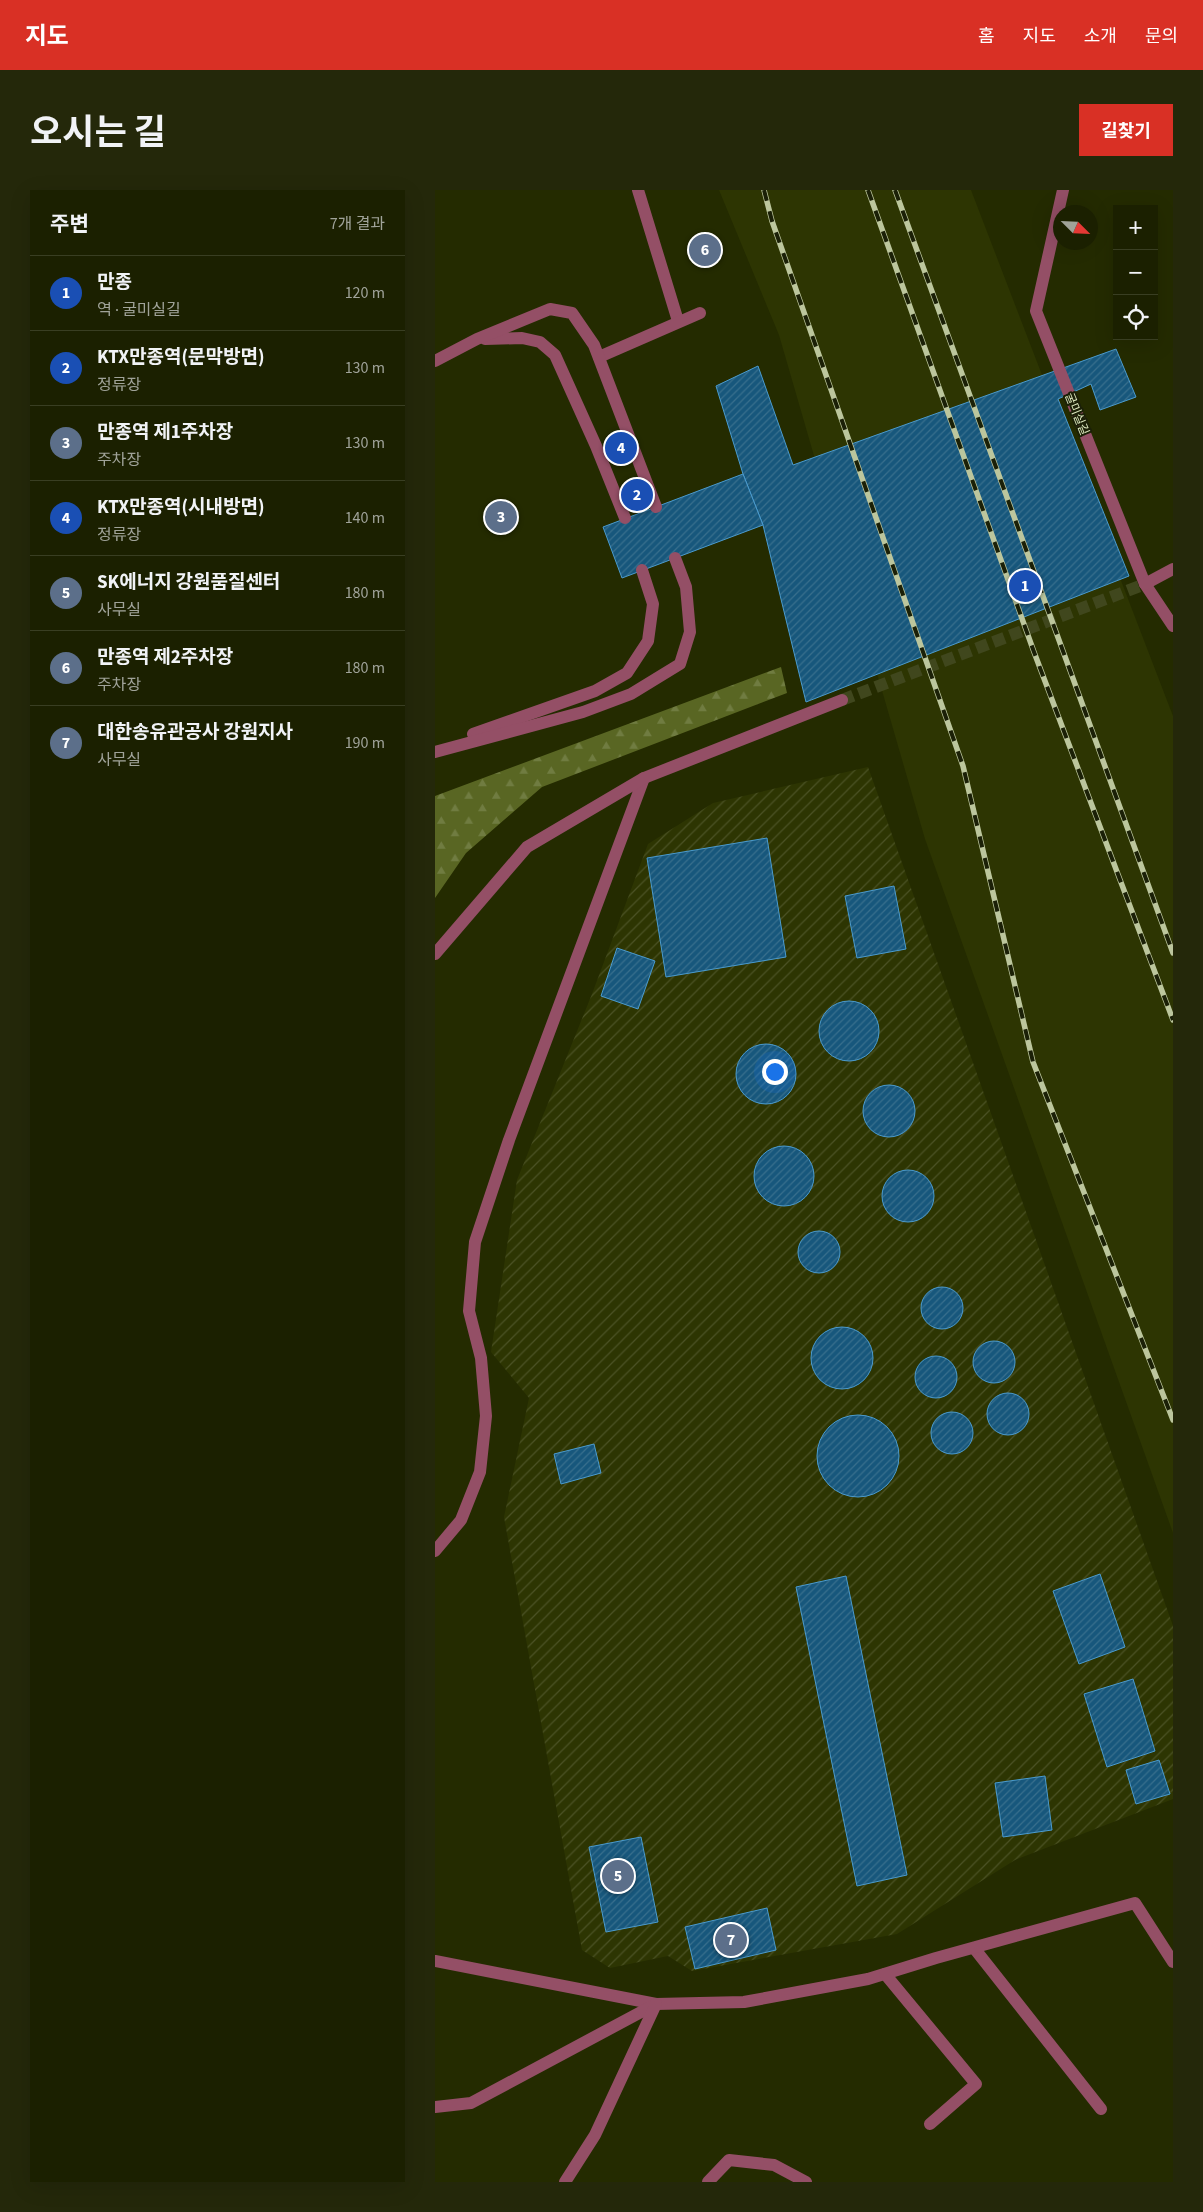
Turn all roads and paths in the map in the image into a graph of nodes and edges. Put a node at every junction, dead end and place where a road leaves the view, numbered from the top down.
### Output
1 (637, 190) edge
2 (1063, 190) edge
3 (700, 313) dead end
4 (678, 321) junction
5 (477, 339) junction
6 (599, 357) junction
7 (435, 360) edge
8 (656, 507) dead end
9 (625, 518) dead end
10 (675, 558) dead end
11 (1173, 569) edge
12 (642, 570) dead end
13 (1145, 584) junction
14 (1173, 626) edge
15 (842, 700) tunnel mouth
16 (435, 747) edge
17 (435, 752) edge
18 (644, 778) junction
19 (435, 954) edge
20 (435, 1551) edge
21 (974, 1948) junction
22 (435, 1961) edge
23 (1173, 1962) edge
24 (885, 1974) junction
25 (656, 2004) junction
26 (435, 2107) edge
27 (1101, 2109) dead end
28 (930, 2124) dead end
29 (565, 2182) edge
30 (707, 2182) edge
31 (806, 2182) edge

1 - 4 street
2 - 13 street, 굴미실길
3 - 4 street
4 - 6 street
5 - 6 street
5 - 7 street
5 - 9 street
6 - 8 street
10 - 17 street
11 - 13 street
12 - 16 street
13 - 14 street, 굴미실길
15 - 18 street
18 - 19 street
18 - 20 street
21 - 23 street
21 - 24 street
21 - 27 street
22 - 25 street
24 - 25 street
24 - 28 street
25 - 26 street
25 - 29 street
30 - 31 street

